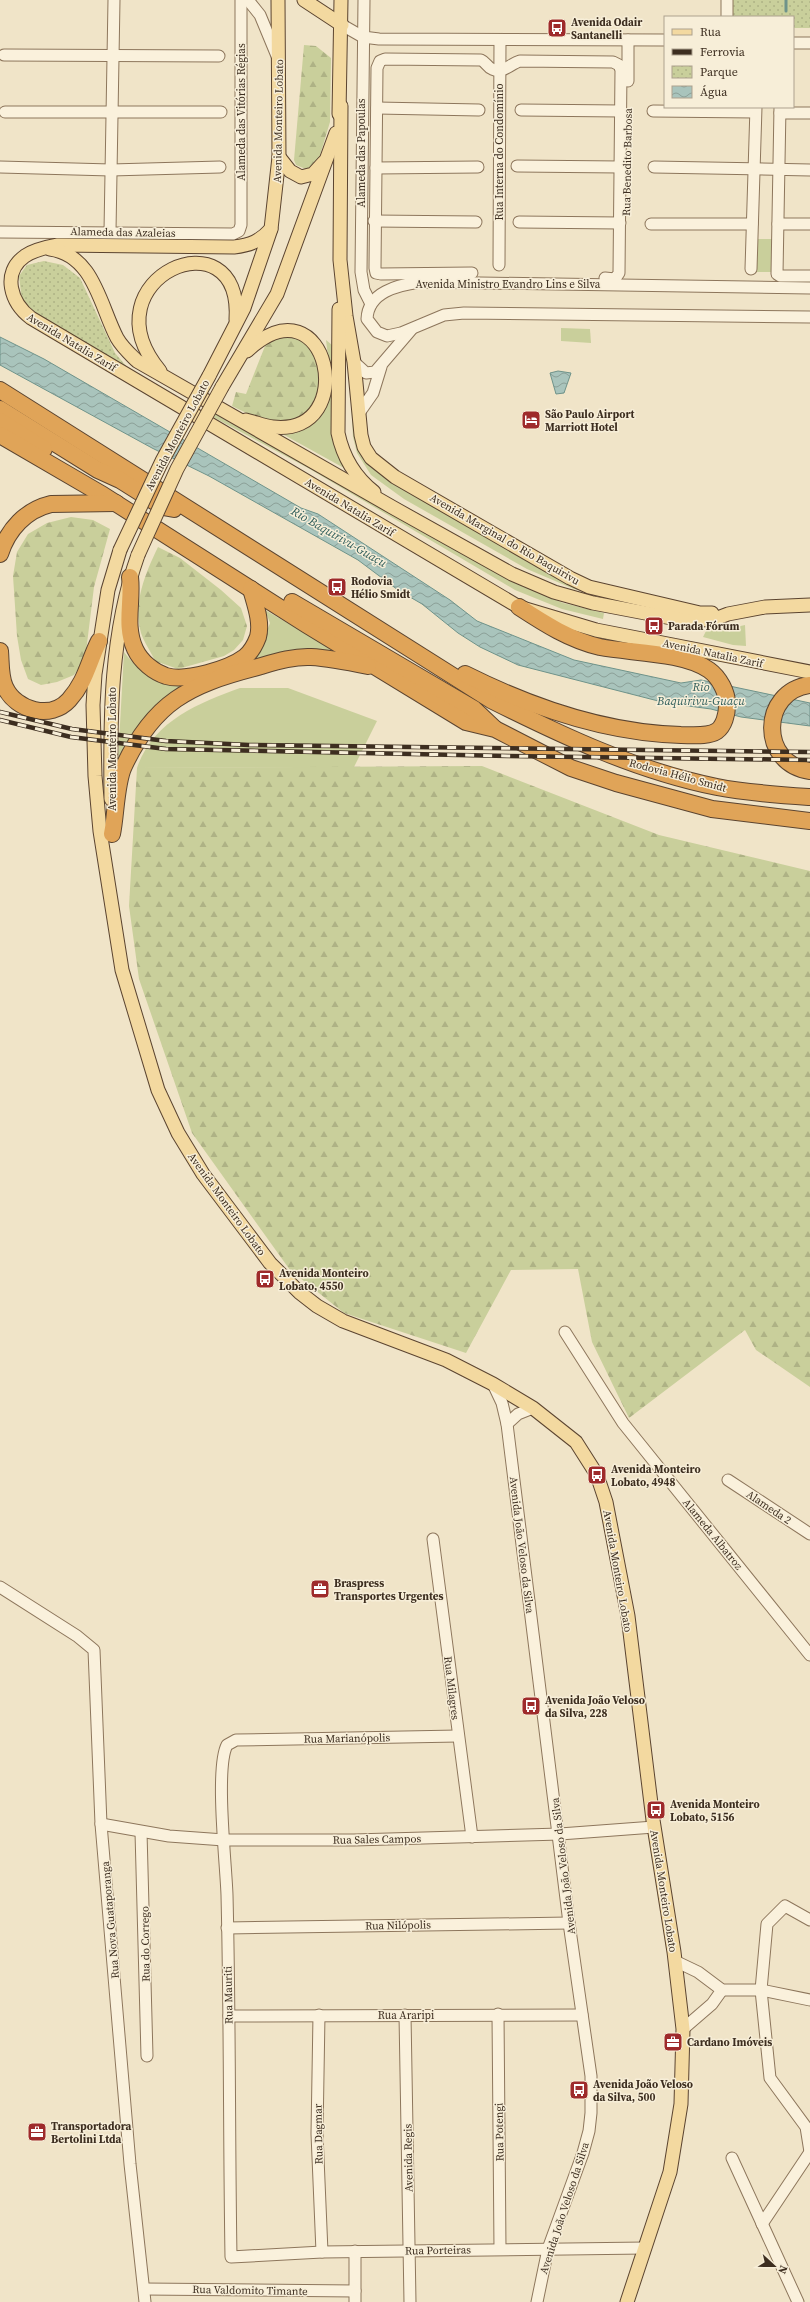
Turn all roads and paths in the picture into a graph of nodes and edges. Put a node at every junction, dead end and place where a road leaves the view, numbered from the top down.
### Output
1 (114, 0) edge
2 (241, 0) edge
3 (248, 0) edge
4 (278, 0) edge
5 (304, 0) edge
6 (341, 0) edge
7 (364, 0) edge
8 (727, 0) edge
9 (727, 16) edge
10 (342, 25) junction
11 (363, 36) junction
12 (500, 40) junction
13 (628, 40) junction
14 (664, 40) edge
15 (794, 43) edge
16 (810, 43) edge
17 (4, 55) dead end
18 (113, 56) junction
19 (219, 56) dead end
20 (278, 60) junction
21 (500, 70) junction
22 (341, 106) junction
23 (377, 108) junction
24 (756, 109) edge
25 (479, 110) dead end
26 (521, 110) dead end
27 (780, 110) edge
28 (621, 111) junction
29 (653, 111) dead end
30 (5, 112) dead end
31 (112, 112) junction
32 (221, 112) dead end
33 (810, 113) edge
34 (279, 157) junction
35 (329, 157) junction
36 (517, 166) dead end
37 (0, 167) edge
38 (220, 167) dead end
39 (478, 167) dead end
40 (620, 167) junction
41 (654, 167) dead end
42 (376, 168) junction
43 (111, 170) junction
44 (754, 170) junction
45 (779, 170) junction
46 (810, 170) edge
47 (374, 221) junction
48 (476, 222) dead end
49 (519, 222) dead end
50 (620, 223) junction
51 (651, 224) dead end
52 (752, 224) junction
53 (778, 224) junction
54 (810, 224) edge
55 (242, 225) joint
56 (271, 229) junction
57 (110, 231) junction
58 (0, 232) edge
59 (42, 248) junction
60 (340, 260) junction
61 (499, 265) dead end
62 (751, 269) dead end
63 (472, 273) dead end
64 (517, 276) dead end
65 (810, 276) edge
66 (625, 285) junction
67 (810, 288) edge
68 (370, 304) junction
69 (810, 317) edge
70 (235, 326) junction
71 (413, 328) junction
72 (380, 334) junction
73 (395, 348) junction
74 (237, 361) junction
75 (354, 362) junction
76 (381, 367) junction
77 (164, 378) junction
78 (0, 390) edge
79 (0, 408) edge
80 (358, 414) junction
81 (229, 415) junction
82 (0, 421) edge
83 (0, 435) edge
84 (98, 470) junction
85 (116, 503) junction
86 (392, 507) junction
87 (191, 512) junction
88 (176, 532) junction
89 (0, 554) edge
90 (130, 577) junction
91 (251, 589) junction
92 (810, 605) edge
93 (519, 607) junction
94 (728, 614) junction
95 (99, 641) junction
96 (0, 651) edge
97 (414, 652) junction
98 (378, 668) junction
99 (809, 681) edge
100 (495, 729) junction
101 (810, 771) edge
102 (810, 797) edge
103 (810, 821) edge
104 (112, 834) junction
105 (109, 875) junction
106 (565, 1332) dead end
107 (493, 1384) junction
108 (533, 1408) junction
109 (507, 1424) junction
110 (728, 1480) dead end
111 (810, 1534) edge
112 (433, 1539) dead end
113 (0, 1587) edge
114 (810, 1655) edge
115 (458, 1736) junction
116 (236, 1740) joint
117 (101, 1824) junction
118 (654, 1828) junction
119 (141, 1832) junction
120 (560, 1834) junction
121 (472, 1837) junction
122 (224, 1840) junction
123 (810, 1920) edge
124 (570, 1923) junction
125 (227, 1928) junction
126 (675, 1961) junction
127 (722, 1990) junction
128 (761, 1990) junction
129 (810, 2000) edge
130 (498, 2014) junction
131 (319, 2015) junction
132 (405, 2015) junction
133 (582, 2015) junction
134 (229, 2016) junction
135 (683, 2029) junction
136 (148, 2056) dead end
137 (810, 2152) edge
138 (732, 2158) dead end
139 (762, 2224) junction
140 (645, 2248) junction
141 (500, 2249) junction
142 (548, 2250) junction
143 (355, 2251) junction
144 (410, 2251) junction
145 (322, 2252) junction
146 (231, 2257) joint
147 (144, 2289) junction
148 (355, 2297) edge
149 (145, 2302) edge
150 (410, 2302) edge
151 (537, 2302) edge
152 (627, 2302) edge
153 (798, 2302) edge

1 - 18 street
2 - 55 street, Alameda das Vitórias Régias
3 - 20 street
4 - 20 main road, Avenida Monteiro Lobato
5 - 10 main road
6 - 10 main road, Avenida Monteiro Lobato
7 - 11 street, Alameda das Papoulas
8 - 9 street
10 - 11 street
10 - 22 main road, Avenida Monteiro Lobato
11 - 12 street
11 - 68 street, Alameda das Papoulas
12 - 13 street
12 - 21 street, Rua Interna do Condomínio
13 - 14 street
13 - 66 street, Rua Benedito Barbosa
15 - 16 street
17 - 18 street
18 - 19 street
18 - 31 street
20 - 34 main road, Avenida Monteiro Lobato
21 - 23 street
21 - 28 street
21 - 61 street, Rua Interna do Condomínio
22 - 35 main road, Avenida Monteiro Lobato
22 - 60 main road
23 - 25 street
23 - 42 street
24 - 29 street
24 - 44 street
26 - 28 street
27 - 33 street
27 - 45 street
28 - 40 street
30 - 31 street
31 - 32 street
31 - 43 street
34 - 35 main road
34 - 56 main road, Avenida Monteiro Lobato
35 - 74 main road, Avenida Monteiro Lobato
36 - 40 street
37 - 43 street
38 - 43 street
39 - 42 street
40 - 50 street
41 - 44 street
42 - 47 street
43 - 57 street
44 - 45 street
44 - 52 street
45 - 46 street
45 - 53 street
47 - 48 street
47 - 63 street
49 - 50 street
50 - 64 street
51 - 52 street
52 - 62 street
53 - 54 street
53 - 65 street
55 - 57 street, Alameda das Azaleias
56 - 59 main road
56 - 70 main road, Avenida Monteiro Lobato
57 - 58 street, Alameda das Azaleias
59 - 77 main road, Avenida Natalia Zarif
59 - 93 main road, Avenida Natalia Zarif
60 - 75 main road
60 - 86 main road
66 - 67 street, Avenida Ministro Evandro Lins e Silva
66 - 68 street, Avenida Ministro Evandro Lins e Silva
68 - 72 street
69 - 71 street
70 - 77 main road
70 - 95 main road, Avenida Monteiro Lobato, bridge
71 - 72 street
71 - 73 street
72 - 73 street
73 - 76 street
74 - 81 main road
74 - 90 main road, Avenida Monteiro Lobato, bridge
75 - 76 street
75 - 80 main road
76 - 80 street
77 - 81 main road, Avenida Natalia Zarif
78 - 87 highway, Rodovia Hélio Smidt
79 - 84 highway
80 - 94 main road, Avenida Marginal do Rio Baquirivu
81 - 86 main road, Avenida Natalia Zarif
82 - 88 highway, Rodovia Hélio Smidt
83 - 85 highway, Rodovia Hélio Smidt
84 - 87 highway
84 - 88 highway
85 - 89 highway
85 - 91 highway, Rodovia Hélio Smidt
86 - 94 main road, Avenida Natalia Zarif
87 - 97 highway, Rodovia Hélio Smidt
88 - 100 highway, Rodovia Hélio Smidt
90 - 91 highway
90 - 104 main road, Avenida Monteiro Lobato
91 - 98 highway, Rodovia Hélio Smidt
92 - 94 main road, Avenida Natalia Zarif
93 - 97 highway
93 - 99 main road, Avenida Natalia Zarif
95 - 96 highway
95 - 105 main road, Avenida Monteiro Lobato
97 - 102 highway, Rodovia Hélio Smidt
98 - 100 highway, Rodovia Hélio Smidt
98 - 104 highway
99 - 101 highway
100 - 103 highway, Rodovia Hélio Smidt
104 - 105 main road, Avenida Monteiro Lobato
105 - 107 main road, Avenida Monteiro Lobato
106 - 114 street, Alameda Albatroz
107 - 108 main road, Avenida Monteiro Lobato
107 - 109 street
108 - 109 street
108 - 118 main road, Avenida Monteiro Lobato
109 - 120 street, Avenida João Veloso da Silva
110 - 111 street, Alameda 2
112 - 115 street, Rua Milagres
113 - 117 street, Rua Nova Guataporanga
115 - 116 street, Rua Marianópolis
115 - 121 street, Rua Milagres
116 - 122 street, Rua Mauriti
117 - 119 street, Rua Sales Campos
117 - 147 street, Rua Nova Guataporanga
118 - 120 street, Rua Sales Campos
118 - 126 main road, Avenida Monteiro Lobato
119 - 122 street, Rua Sales Campos
119 - 136 street, Rua do Corrego
120 - 121 street, Rua Sales Campos
120 - 124 street, Avenida João Veloso da Silva
121 - 122 street, Rua Sales Campos
122 - 125 street, Rua Mauriti
123 - 128 street
124 - 125 street, Rua Nilópolis
124 - 133 street, Avenida João Veloso da Silva
125 - 134 street, Rua Mauriti
126 - 127 street
126 - 135 main road, Avenida Monteiro Lobato
127 - 128 street
127 - 135 street
128 - 129 street
128 - 137 street
130 - 132 street, Rua Araripi
130 - 133 street, Rua Araripi
130 - 141 street, Rua Potengi
131 - 132 street, Rua Araripi
131 - 134 street, Rua Araripi
131 - 145 street, Rua Dagmar
132 - 144 street, Avenida Regis
133 - 142 street, Avenida João Veloso da Silva
134 - 146 street, Rua Mauriti
135 - 140 main road, Avenida Monteiro Lobato
137 - 139 street
138 - 139 street
139 - 153 street
140 - 142 street, Rua Porteiras
140 - 152 main road, Avenida Monteiro Lobato
141 - 142 street, Rua Porteiras
141 - 144 street, Rua Porteiras
142 - 151 street, Avenida João Veloso da Silva
143 - 144 street, Rua Porteiras
143 - 145 street, Rua Porteiras
143 - 148 street
144 - 150 street, Avenida Regis
145 - 146 street, Rua Porteiras
147 - 148 street, Rua Valdomito Timante
147 - 149 street, Rua Nova Guataporanga

